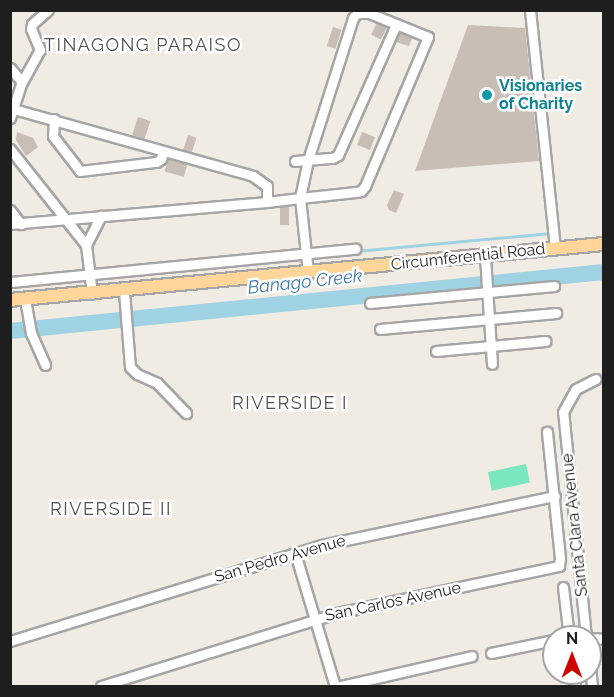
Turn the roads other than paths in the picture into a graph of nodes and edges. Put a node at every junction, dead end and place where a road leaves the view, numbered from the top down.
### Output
1 (48, 10) edge
2 (530, 10) edge
3 (396, 25) junction
4 (10, 68) edge
5 (22, 82) junction
6 (11, 111) edge
7 (54, 119) junction
8 (10, 149) edge
9 (164, 152) junction
10 (308, 160) junction
11 (295, 161) dead end
12 (300, 198) junction
13 (267, 202) junction
14 (10, 210) edge
15 (101, 216) junction
16 (64, 220) junction
17 (16, 224) edge
18 (603, 244) edge
19 (86, 245) junction
20 (356, 249) dead end
21 (555, 249) junction
22 (485, 256) junction
23 (306, 261) junction
24 (216, 269) junction
25 (90, 281) junction
26 (10, 282) edge
27 (554, 286) dead end
28 (487, 290) junction
29 (124, 291) junction
30 (25, 299) junction
31 (10, 300) edge
32 (370, 303) dead end
33 (556, 313) dead end
34 (489, 319) junction
35 (380, 329) dead end
36 (546, 341) dead end
37 (491, 346) junction
38 (436, 351) dead end
39 (492, 363) dead end
40 (45, 365) dead end
41 (596, 379) dead end
42 (186, 413) dead end
43 (547, 432) dead end
44 (555, 496) junction
45 (295, 553) junction
46 (563, 587) dead end
47 (315, 619) junction
48 (568, 625) edge
49 (585, 625) edge
50 (10, 641) edge
51 (542, 642) edge
52 (491, 653) dead end
53 (472, 656) dead end
54 (101, 687) edge
55 (335, 687) edge
56 (341, 687) edge

1 - 5 street
2 - 21 street
3 - 10 street
3 - 10 street
3 - 12 street
4 - 5 street
5 - 6 street
6 - 7 street
7 - 9 street
7 - 9 street
8 - 16 street
9 - 13 street
10 - 11 street
10 - 12 street
12 - 13 street
12 - 23 street
13 - 15 street
14 - 17 street
15 - 16 street
15 - 19 street
16 - 17 street
16 - 19 street
18 - 21 main road, Circumferential Road
19 - 25 street
20 - 23 street
21 - 22 main road, Circumferential Road
22 - 23 main road, Circumferential Road
22 - 28 street
23 - 24 main road, Circumferential Road
23 - 24 street
24 - 25 street
24 - 29 main road, Circumferential Road
25 - 26 street
25 - 29 main road, Circumferential Road
25 - 30 main road, Circumferential Road
27 - 28 street
28 - 32 street
28 - 34 street
29 - 42 street
30 - 31 main road, Circumferential Road
30 - 40 street
33 - 34 street
34 - 35 street
34 - 37 street
36 - 37 street
37 - 38 street
37 - 39 street
41 - 49 street, Santa Clara Avenue
43 - 44 street, San Carlos Avenue
44 - 45 street, San Pedro Avenue
44 - 47 street, San Carlos Avenue
45 - 47 street
45 - 50 street, San Pedro Avenue
46 - 48 street, Santa Clara Avenue
47 - 54 street, San Carlos Avenue
47 - 55 street
51 - 52 street
53 - 56 street

